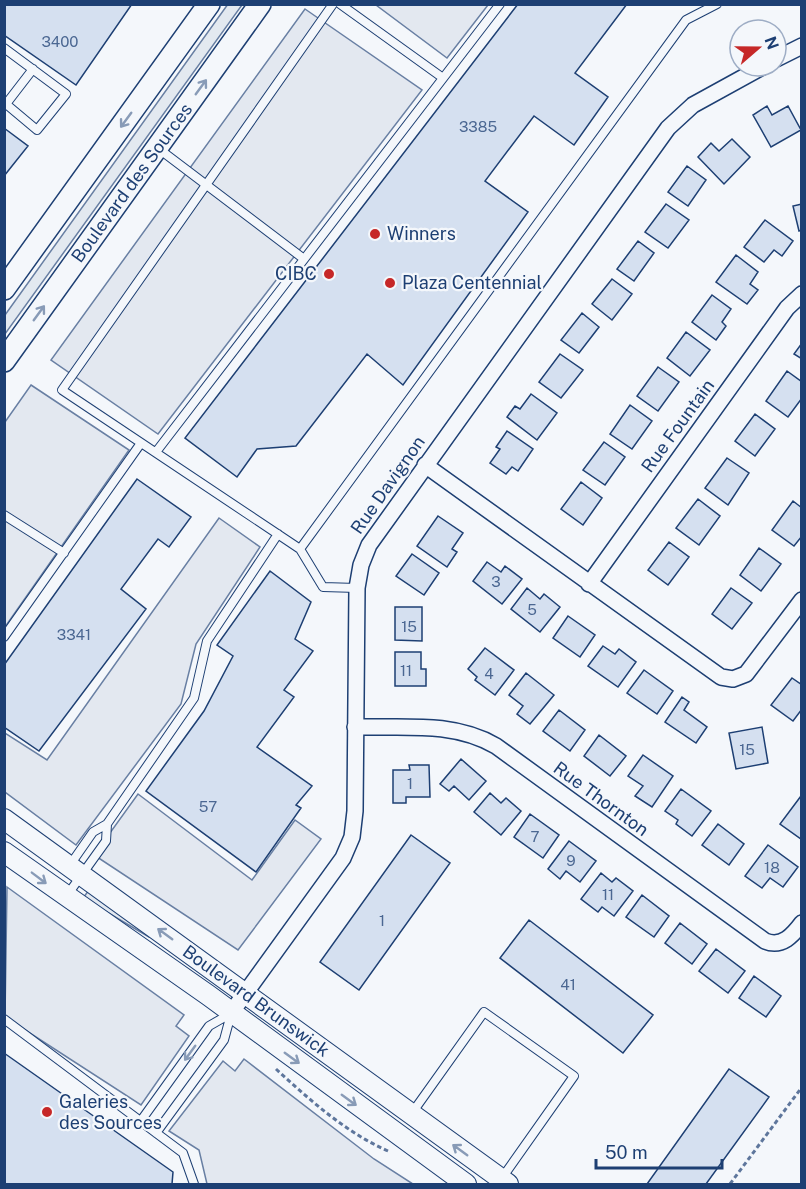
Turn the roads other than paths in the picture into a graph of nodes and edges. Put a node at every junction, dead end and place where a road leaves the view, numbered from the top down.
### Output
1 (209, 4) edge
2 (260, 4) edge
3 (333, 4) edge
4 (340, 4) edge
5 (500, 4) edge
6 (717, 4) edge
7 (4, 48) edge
8 (33, 69) junction
9 (443, 78) junction
10 (742, 78) edge
11 (158, 148) junction
12 (206, 184) junction
13 (304, 259) junction
14 (4, 290) edge
15 (801, 294) edge
16 (4, 361) edge
17 (141, 443) junction
18 (156, 452) junction
19 (425, 465) junction
20 (4, 514) edge
21 (278, 534) junction
22 (300, 549) junction
23 (64, 553) junction
24 (589, 584) junction
25 (357, 588) junction
26 (801, 600) edge
27 (4, 638) edge
28 (355, 727) junction
29 (4, 819) edge
30 (107, 824) junction
31 (4, 852) edge
32 (76, 869) junction
33 (65, 897) junction
34 (801, 923) edge
35 (246, 993) junction
36 (231, 1013) junction
37 (4, 1019) edge
38 (411, 1114) junction
39 (140, 1122) junction
40 (156, 1133) junction
41 (504, 1182) edge
42 (194, 1185) edge
43 (466, 1185) edge

1 -> 14 main road
11 -> 2 main road, Boulevard des Sources
3 - 12 lane
4 - 9 lane
5 - 9 lane
6 - 22 lane
7 - 8 lane
8 - 8 lane
9 - 13 lane
10 - 19 street, Rue Davignon
11 - 12 lane
16 -> 11 main road, Boulevard des Sources
12 - 13 lane
12 - 17 lane
13 - 18 lane
15 - 24 street, Rue Fountain
17 - 18 lane
17 - 23 lane
18 - 21 lane
19 - 24 street
19 - 25 street, Rue Davignon
20 - 23 lane
21 - 22 lane
21 - 30 lane
22 - 25 lane
23 - 27 lane
24 - 26 street
25 - 28 street, Rue Davignon
28 - 34 street, Rue Thornton
28 - 35 street, Rue Davignon
29 - 32 street, Boulevard Brunswick
30 - 32 lane
30 - 32 lane
31 -> 33 street, Boulevard Brunswick
32 - 33 lane
35 -> 32 street, Boulevard Brunswick
33 - 36 street, Boulevard Brunswick
35 - 36 street, Rue Davignon
35 - 38 street, Boulevard Brunswick
36 -> 39 lane
36 - 40 lane
36 -> 43 street, Boulevard Brunswick
37 - 39 lane
41 -> 38 street, Boulevard Brunswick
38 - 41 lane
39 - 40 lane
40 - 42 lane

